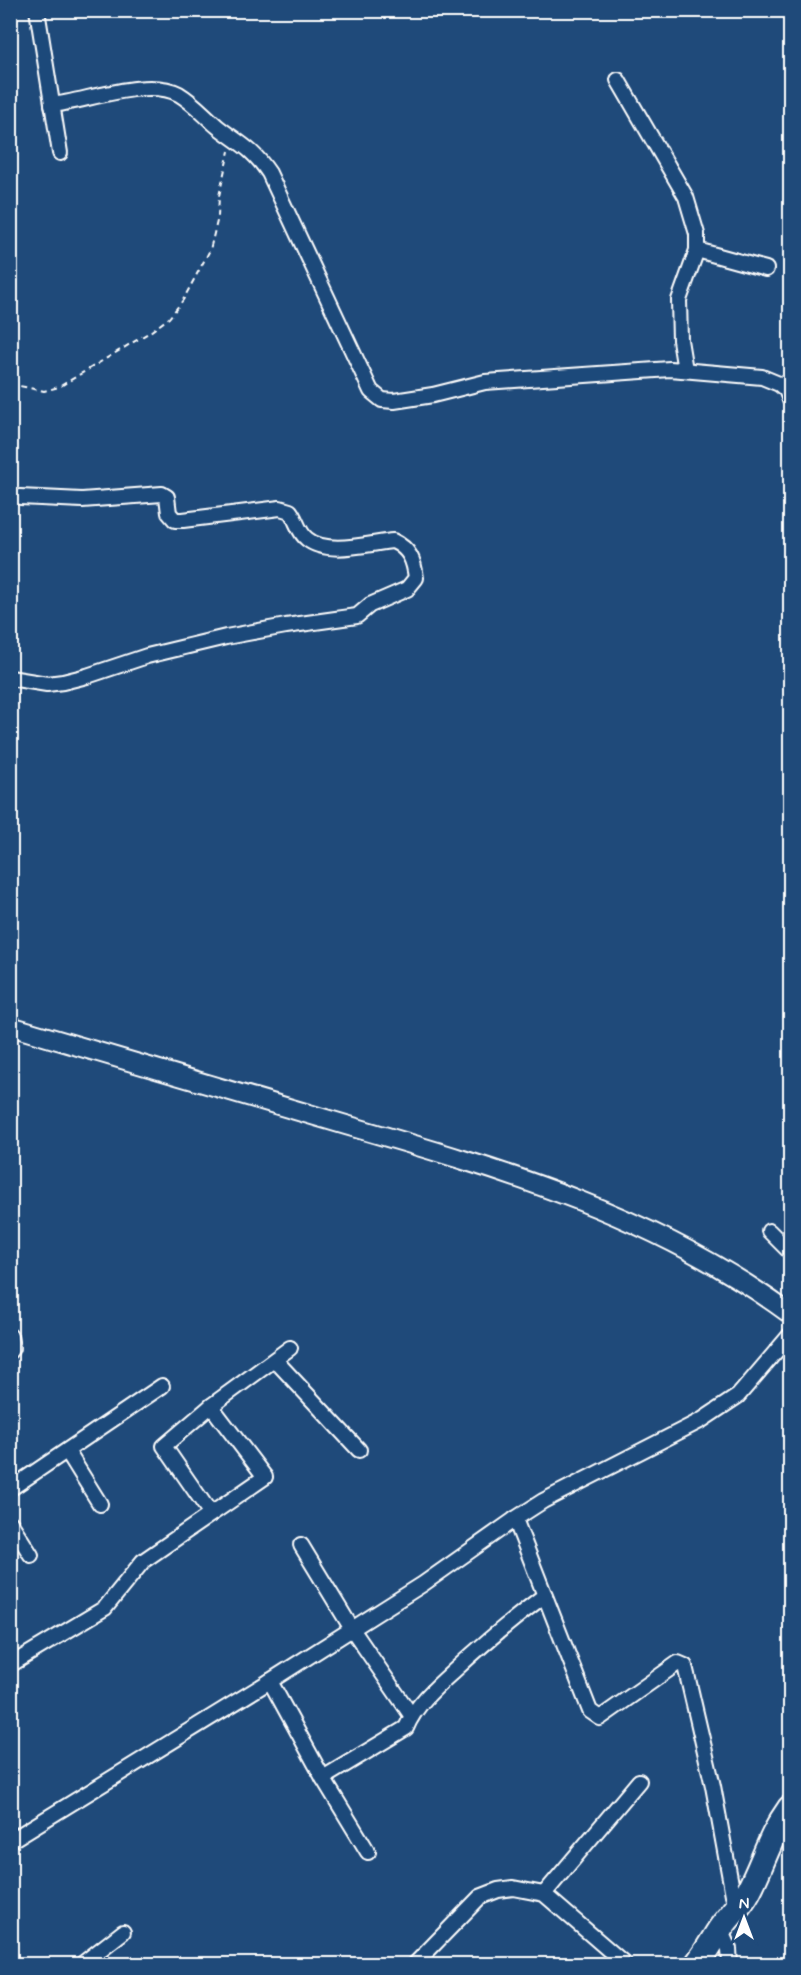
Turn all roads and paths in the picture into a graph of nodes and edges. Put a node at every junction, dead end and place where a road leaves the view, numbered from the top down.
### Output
1 (37, 10) edge
2 (618, 80) dead end
3 (52, 105) junction
4 (233, 136) junction
5 (60, 153) dead end
6 (697, 250) junction
7 (766, 269) dead end
8 (685, 370) junction
9 (10, 384) edge
10 (790, 400) edge
11 (21, 497) dead end
12 (10, 678) edge
13 (10, 1026) edge
14 (769, 1231) dead end
15 (790, 1252) edge
16 (790, 1314) edge
17 (790, 1335) edge
18 (10, 1336) edge
19 (290, 1348) dead end
20 (10, 1351) edge
21 (275, 1360) junction
22 (162, 1386) dead end
23 (211, 1406) junction
24 (67, 1450) junction
25 (359, 1450) dead end
26 (10, 1489) edge
27 (100, 1504) dead end
28 (211, 1514) junction
29 (515, 1519) junction
30 (10, 1522) edge
31 (301, 1545) dead end
32 (31, 1555) dead end
33 (545, 1596) junction
34 (352, 1629) junction
35 (10, 1665) edge
36 (270, 1681) junction
37 (411, 1715) junction
38 (323, 1778) junction
39 (639, 1781) dead end
40 (790, 1808) edge
41 (10, 1841) edge
42 (368, 1852) dead end
43 (544, 1894) junction
44 (728, 1920) junction
45 (123, 1932) dead end
46 (82, 1965) edge
47 (415, 1965) edge
48 (625, 1965) edge
49 (697, 1965) edge
50 (730, 1965) edge

1 - 3 street
2 - 6 street
3 - 4 street
3 - 5 street
4 - 8 street
4 - 9 path
6 - 7 street
6 - 8 street
8 - 10 street
11 - 12 street
13 - 16 main road
14 - 15 street
17 - 29 street
18 - 20 street
19 - 21 street
21 - 23 street
21 - 25 street
22 - 24 street
23 - 28 street
23 - 28 street
24 - 26 street
24 - 27 street
28 - 35 street
29 - 33 street
29 - 34 street
30 - 32 street
31 - 34 street
33 - 37 street
33 - 44 street
34 - 36 street
34 - 37 street
36 - 38 street
36 - 41 street
37 - 38 street
38 - 42 street
39 - 43 street
40 - 44 highway
43 - 47 street
43 - 48 street
44 - 49 highway
44 - 50 street
45 - 46 street

